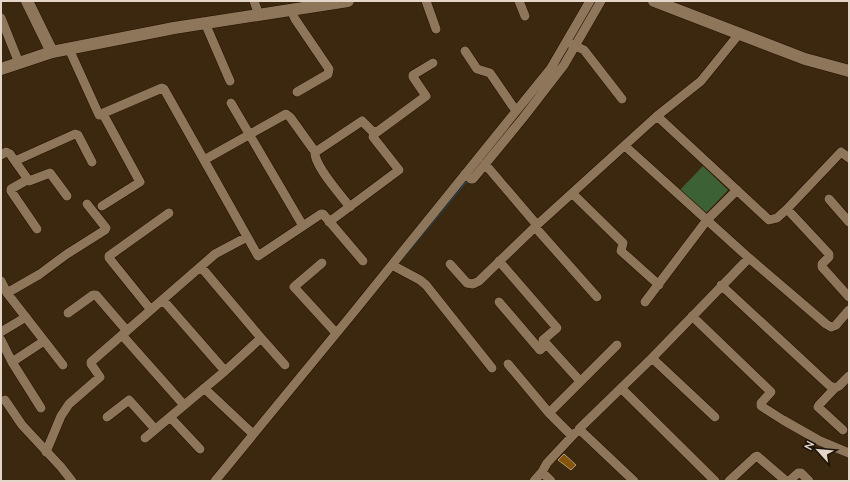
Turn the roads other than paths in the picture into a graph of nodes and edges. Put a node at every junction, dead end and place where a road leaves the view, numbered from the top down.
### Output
1 (27, 1) edge
2 (254, 1) edge
3 (348, 1) edge
4 (426, 1) edge
5 (519, 1) edge
6 (590, 1) edge
7 (601, 1) edge
8 (654, 1) edge
9 (322, 3) edge
10 (291, 10) junction
11 (259, 15) junction
12 (526, 16) dead end
13 (1, 18) edge
14 (205, 23) junction
15 (436, 29) dead end
16 (739, 34) junction
17 (571, 44) junction
18 (69, 49) junction
19 (465, 51) dead end
20 (52, 52) junction
21 (433, 62) dead end
22 (19, 63) junction
23 (1, 69) edge
24 (849, 71) edge
25 (230, 81) dead end
26 (297, 92) dead end
27 (622, 99) dead end
28 (231, 103) dead end
29 (516, 111) junction
30 (103, 114) junction
31 (657, 116) junction
32 (374, 132) junction
33 (250, 134) junction
34 (625, 146) junction
35 (315, 150) junction
36 (1, 155) edge
37 (849, 158) edge
38 (204, 160) junction
39 (15, 162) junction
40 (92, 162) dead end
41 (485, 164) junction
42 (468, 176) junction
43 (27, 180) junction
44 (737, 190) junction
45 (573, 194) junction
46 (67, 196) dead end
47 (829, 199) dead end
48 (88, 204) dead end
49 (102, 206) dead end
50 (350, 207) junction
51 (787, 209) junction
52 (169, 213) dead end
53 (707, 220) junction
54 (329, 222) junction
55 (849, 222) edge
56 (303, 226) junction
57 (536, 226) junction
58 (37, 229) dead end
59 (247, 237) junction
60 (749, 258) junction
61 (363, 261) dead end
62 (499, 261) junction
63 (322, 263) dead end
64 (450, 264) dead end
65 (201, 267) junction
66 (394, 267) junction
67 (1, 281) edge
68 (659, 285) junction
69 (721, 285) junction
70 (7, 293) junction
71 (597, 297) dead end
72 (849, 297) edge
73 (163, 300) junction
74 (499, 302) dead end
75 (645, 302) dead end
76 (151, 310) junction
77 (849, 310) edge
78 (68, 313) dead end
79 (692, 316) junction
80 (26, 317) junction
81 (1, 332) edge
82 (125, 333) junction
83 (336, 333) junction
84 (261, 338) junction
85 (1, 340) edge
86 (44, 341) junction
87 (546, 344) junction
88 (617, 345) dead end
89 (652, 358) junction
90 (12, 362) junction
91 (508, 364) dead end
92 (62, 365) dead end
93 (285, 365) dead end
94 (492, 368) dead end
95 (225, 371) junction
96 (849, 376) edge
97 (580, 381) junction
98 (204, 388) junction
99 (621, 388) junction
100 (835, 388) junction
101 (5, 400) dead end
102 (184, 405) junction
103 (41, 408) dead end
104 (549, 413) junction
105 (107, 417) dead end
106 (170, 417) junction
107 (715, 417) dead end
108 (155, 429) junction
109 (579, 429) junction
110 (843, 430) dead end
111 (253, 434) junction
112 (572, 436) junction
113 (145, 438) dead end
114 (200, 449) dead end
115 (46, 452) junction
116 (849, 453) edge
117 (542, 472) junction
118 (72, 481) edge
119 (215, 481) edge
120 (534, 481) edge
121 (551, 481) edge
122 (634, 481) edge
123 (715, 481) edge
124 (729, 481) edge
125 (786, 481) edge
126 (790, 481) edge
127 (809, 481) edge

1 - 20 street
2 - 11 street
3 - 9 street
4 - 15 street
5 - 12 street
6 - 17 street
7 - 17 street
8 - 16 street
9 - 10 street
10 - 11 street
10 - 26 street
11 - 14 street
13 - 22 street
14 - 18 street
14 - 25 street
16 - 24 street
16 - 31 street
17 - 27 street
17 - 29 street
17 - 41 street
18 - 20 street
18 - 30 street
19 - 29 street
20 - 22 street
21 - 32 street
22 - 23 street
28 - 33 street
29 - 42 street
30 - 38 street
30 - 49 street
31 - 34 street
31 - 44 street
32 - 35 street
32 - 50 street
33 - 35 street
33 - 38 street
33 - 56 street
34 - 45 street
34 - 53 street
35 - 50 street
36 - 39 street
37 - 51 street
38 - 59 street
39 - 40 street
39 - 43 street
41 - 42 street
41 - 57 street
42 - 66 street
43 - 46 street
43 - 58 street
44 - 51 street
44 - 53 street
45 - 57 street
45 - 68 street
47 - 55 street
48 - 70 street
50 - 54 street
51 - 72 street
52 - 76 street
53 - 60 street
53 - 68 street
54 - 56 street
54 - 61 street
56 - 59 street
57 - 62 street
57 - 71 street
59 - 65 street
60 - 69 street
60 - 77 street
62 - 64 street
62 - 87 street
63 - 83 street
65 - 73 street
65 - 84 street
66 - 83 street
66 - 94 street
67 - 70 street
68 - 75 street
69 - 79 street
69 - 100 street
70 - 80 street
73 - 76 street
73 - 95 street
74 - 87 street
76 - 82 street
78 - 82 street
79 - 89 street
79 - 116 street
80 - 81 street
80 - 86 street
82 - 102 street
82 - 115 street
83 - 111 street
84 - 93 street
84 - 95 street
85 - 90 street
86 - 90 street
86 - 92 street
87 - 97 street
88 - 97 street
89 - 99 street
89 - 107 street
90 - 103 street
91 - 104 street
95 - 98 street
96 - 100 street
97 - 104 street
98 - 102 street
98 - 111 street
99 - 109 street
99 - 123 street
100 - 110 street
101 - 115 street
102 - 106 street
104 - 112 street
105 - 108 street
106 - 108 street
106 - 114 street
108 - 113 street
109 - 112 street
109 - 122 street
111 - 119 street
112 - 117 street
115 - 118 street
117 - 120 street
117 - 121 street
124 - 125 street
126 - 127 street

